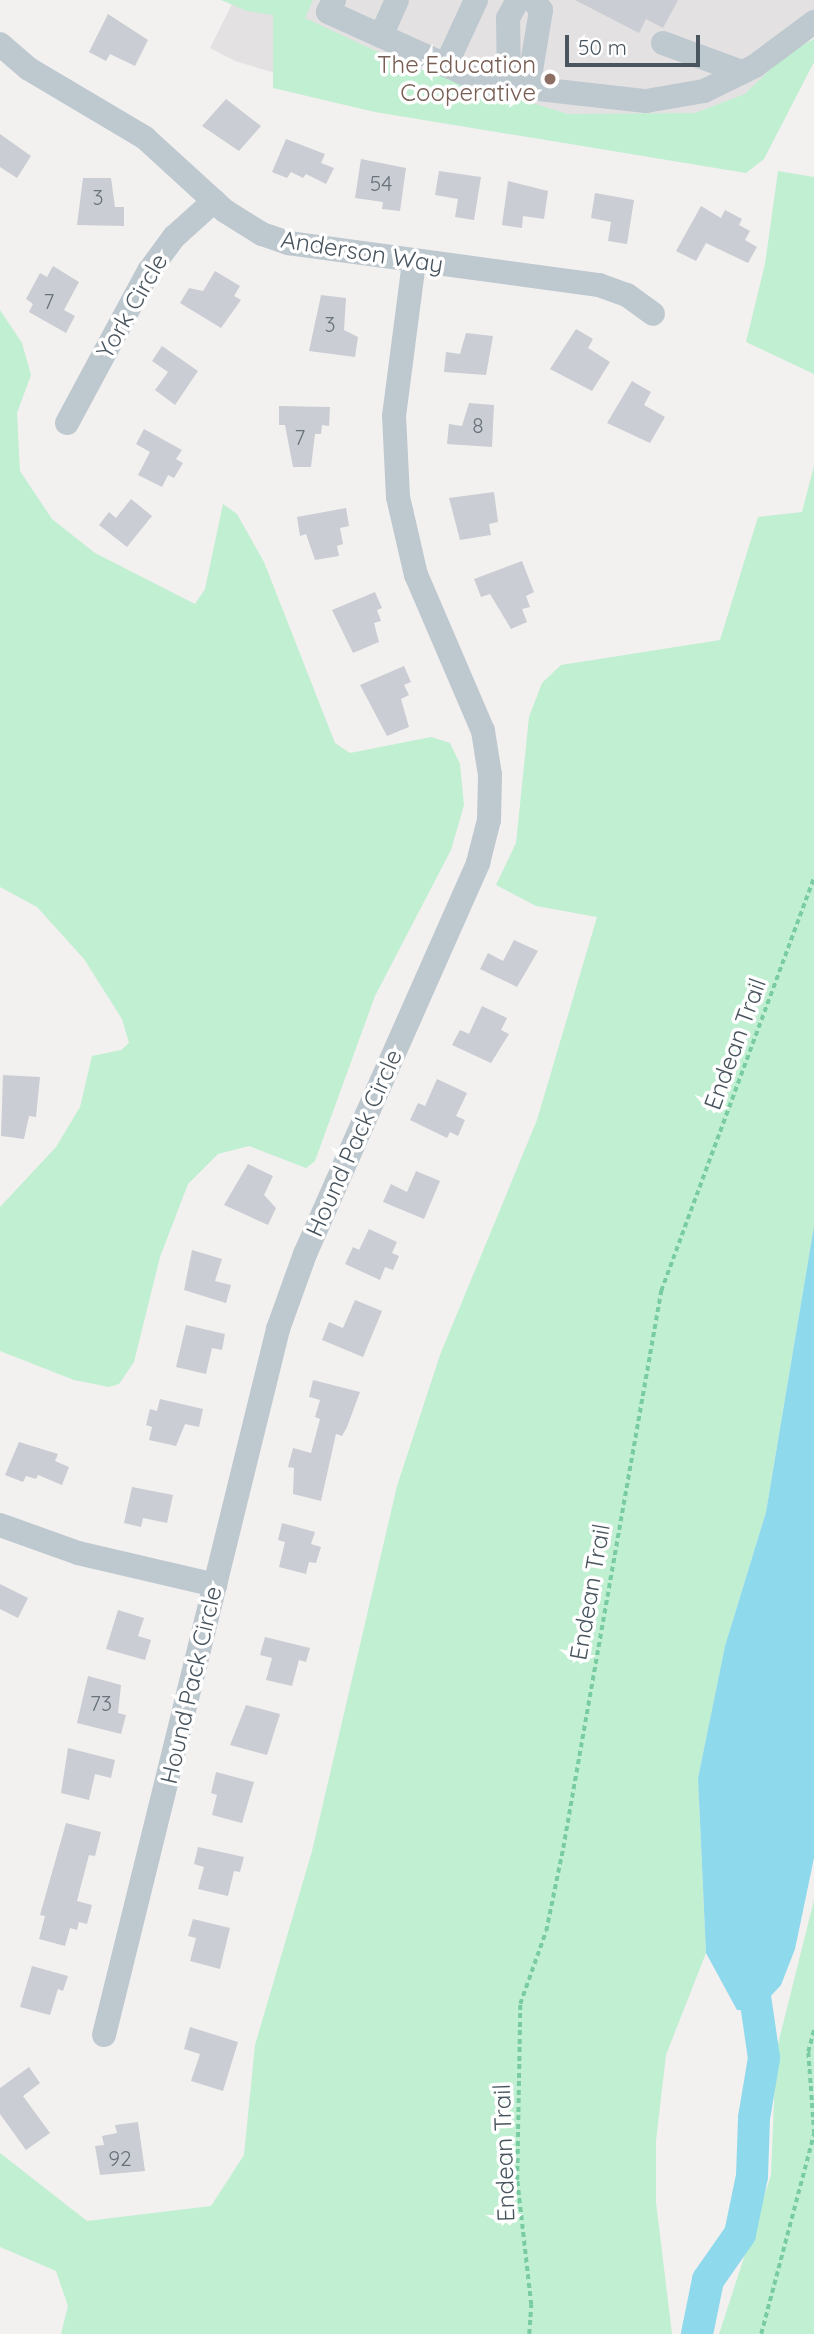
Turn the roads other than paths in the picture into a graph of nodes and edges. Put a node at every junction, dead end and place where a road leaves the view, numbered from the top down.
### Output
1 (397, 0) edge
2 (476, 0) edge
3 (518, 0) edge
4 (533, 0) edge
5 (331, 6) edge
6 (814, 22) edge
7 (381, 36) junction
8 (663, 43) dead end
9 (0, 44) edge
10 (446, 65) junction
11 (741, 72) junction
12 (518, 87) junction
13 (214, 201) junction
14 (414, 261) junction
15 (653, 314) dead end
16 (67, 423) dead end
17 (0, 1525) edge
18 (215, 1585) junction
19 (104, 2035) dead end

1 - 7 street
2 - 10 street
3 - 12 street
4 - 12 street
5 - 7 street
6 - 11 street
7 - 10 street
8 - 11 street
9 - 13 street, Anderson Way
10 - 12 street
11 - 12 street
13 - 14 street, Anderson Way
13 - 16 street, York Circle
14 - 15 street, Anderson Way
14 - 18 street, Hound Pack Circle
17 - 18 street
18 - 19 street, Hound Pack Circle

